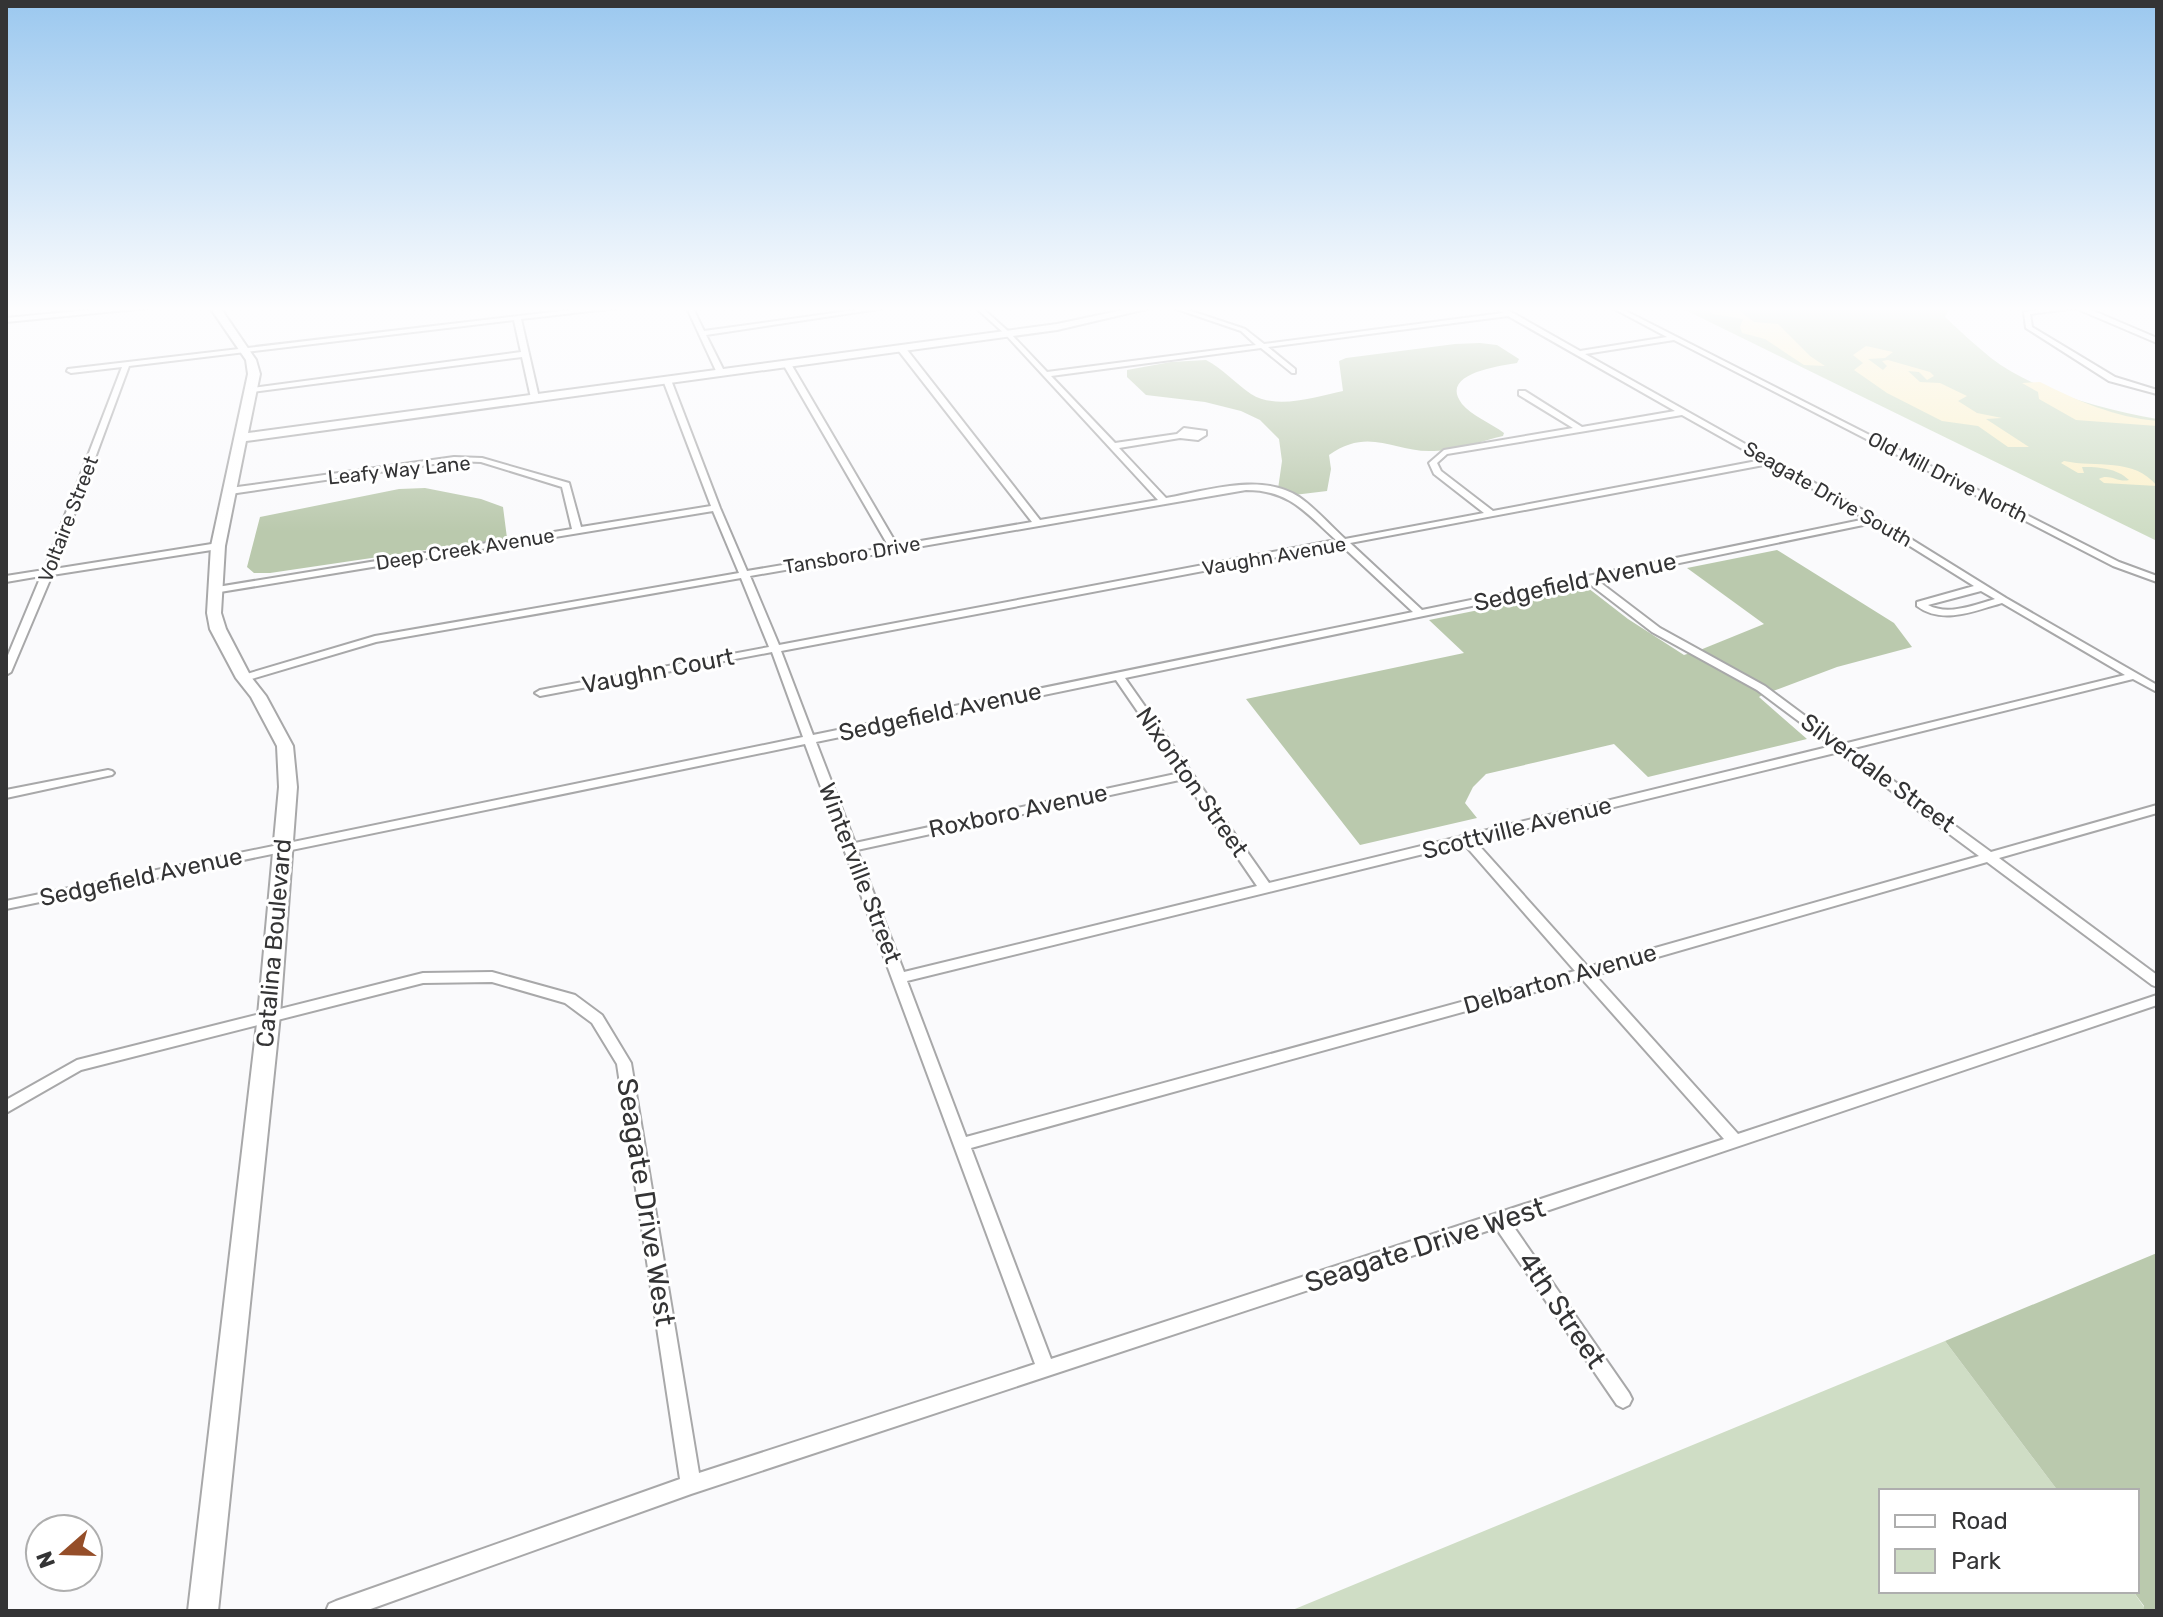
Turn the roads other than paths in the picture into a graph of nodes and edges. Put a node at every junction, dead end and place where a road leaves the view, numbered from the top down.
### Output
1 (120, 381) edge
2 (253, 381) edge
3 (317, 381) edge
4 (531, 381) edge
5 (656, 381) edge
6 (668, 381) edge
7 (797, 381) edge
8 (927, 381) edge
9 (1053, 381) edge
10 (1630, 381) edge
11 (1761, 381) edge
12 (2121, 381) edge
13 (252, 390) junction
14 (2157, 392) edge
15 (1522, 393) dead end
16 (535, 398) junction
17 (1684, 412) junction
18 (1580, 429) junction
19 (1180, 436) dead end
20 (241, 438) junction
21 (1114, 446) junction
22 (1772, 461) junction
23 (230, 491) junction
24 (1164, 501) junction
25 (716, 508) junction
26 (1493, 515) junction
27 (1874, 520) junction
28 (1038, 523) junction
29 (577, 531) junction
30 (1344, 543) junction
31 (218, 546) junction
32 (894, 548) junction
33 (48, 572) junction
34 (743, 574) junction
35 (6, 579) edge
36 (1589, 579) junction
37 (2157, 579) edge
38 (1983, 587) junction
39 (214, 590) junction
40 (2003, 600) junction
41 (1421, 614) junction
42 (775, 648) junction
43 (6, 672) edge
44 (1118, 675) junction
45 (2134, 676) junction
46 (244, 678) junction
47 (2157, 689) edge
48 (540, 693) dead end
49 (810, 740) junction
50 (1845, 748) junction
51 (108, 773) dead end
52 (1186, 775) junction
53 (6, 794) edge
54 (2157, 809) edge
55 (1467, 840) junction
56 (284, 848) junction
57 (850, 848) junction
58 (1992, 858) junction
59 (1266, 889) junction
60 (6, 905) edge
61 (1585, 973) junction
62 (899, 978) junction
63 (2157, 982) edge
64 (2157, 1000) edge
65 (269, 1015) junction
66 (6, 1107) edge
67 (1735, 1141) junction
68 (962, 1144) junction
69 (1500, 1220) junction
70 (1046, 1369) junction
71 (1623, 1399) dead end
72 (691, 1485) junction
73 (203, 1611) edge
74 (336, 1611) edge

1 - 33 street, Voltaire Street
2 - 13 street, Catalina Boulevard
3 - 13 street
4 - 16 street
5 - 16 street
6 - 25 street, Winterville Street
7 - 32 street
8 - 28 street
9 - 21 street
10 - 17 street, Seagate Drive South
11 - 37 street, Old Mill Drive North
12 - 14 street
13 - 20 street, Catalina Boulevard
15 - 18 street
16 - 20 street
17 - 18 street
17 - 22 street, Seagate Drive South
18 - 26 street
19 - 21 street
20 - 23 street, Catalina Boulevard
21 - 24 street
22 - 26 street, Vaughn Avenue
22 - 27 street, Seagate Drive South
23 - 29 street, Leafy Way Lane
23 - 31 street, Catalina Boulevard
24 - 28 street, Tansboro Drive
24 - 30 street, Tansboro Drive
25 - 29 street, Deep Creek Avenue
25 - 34 street, Winterville Street
26 - 30 street, Vaughn Avenue
27 - 36 street, Sedgefield Avenue
27 - 38 street, Seagate Drive South
28 - 32 street, Tansboro Drive
29 - 39 street, Deep Creek Avenue
30 - 41 street, Tansboro Drive
30 - 42 street, Vaughn Avenue
31 - 33 street
31 - 39 street, Catalina Boulevard
32 - 34 street, Tansboro Drive
33 - 35 street
33 - 43 street, Voltaire Street
34 - 42 street, Winterville Street
34 - 46 street, Tansboro Drive
36 - 41 street, Sedgefield Avenue
36 - 50 street, Silverdale Street
38 - 40 street, Seagate Drive South
38 - 40 street
39 - 46 street, Catalina Boulevard
40 - 45 street, Seagate Drive South
41 - 44 street, Sedgefield Avenue
42 - 48 street, Vaughn Court
42 - 49 street, Winterville Street
44 - 49 street, Sedgefield Avenue
44 - 52 street, Nixonton Street
45 - 47 street, Seagate Drive South
45 - 50 street, Scottville Avenue
46 - 56 street, Catalina Boulevard
49 - 56 street, Sedgefield Avenue
49 - 57 street, Winterville Street
50 - 55 street, Scottville Avenue
50 - 58 street, Silverdale Street
51 - 53 street
52 - 57 street, Roxboro Avenue
52 - 59 street, Nixonton Street
54 - 58 street, Delbarton Avenue
55 - 59 street, Scottville Avenue
55 - 61 street
56 - 60 street, Sedgefield Avenue
56 - 65 street, Catalina Boulevard
57 - 62 street, Winterville Street
58 - 61 street, Delbarton Avenue
58 - 63 street, Silverdale Street
59 - 62 street, Scottville Avenue
61 - 67 street
61 - 68 street, Delbarton Avenue
62 - 68 street, Winterville Street
64 - 67 street, Seagate Drive West
65 - 66 street, Seagate Drive West
65 - 72 street, Seagate Drive West
65 - 73 street, Catalina Boulevard
67 - 69 street, Seagate Drive West
68 - 70 street, Winterville Street
69 - 70 street, Seagate Drive West
69 - 71 street, 4th Street
70 - 72 street, Seagate Drive West
72 - 74 street, Seagate Drive West

